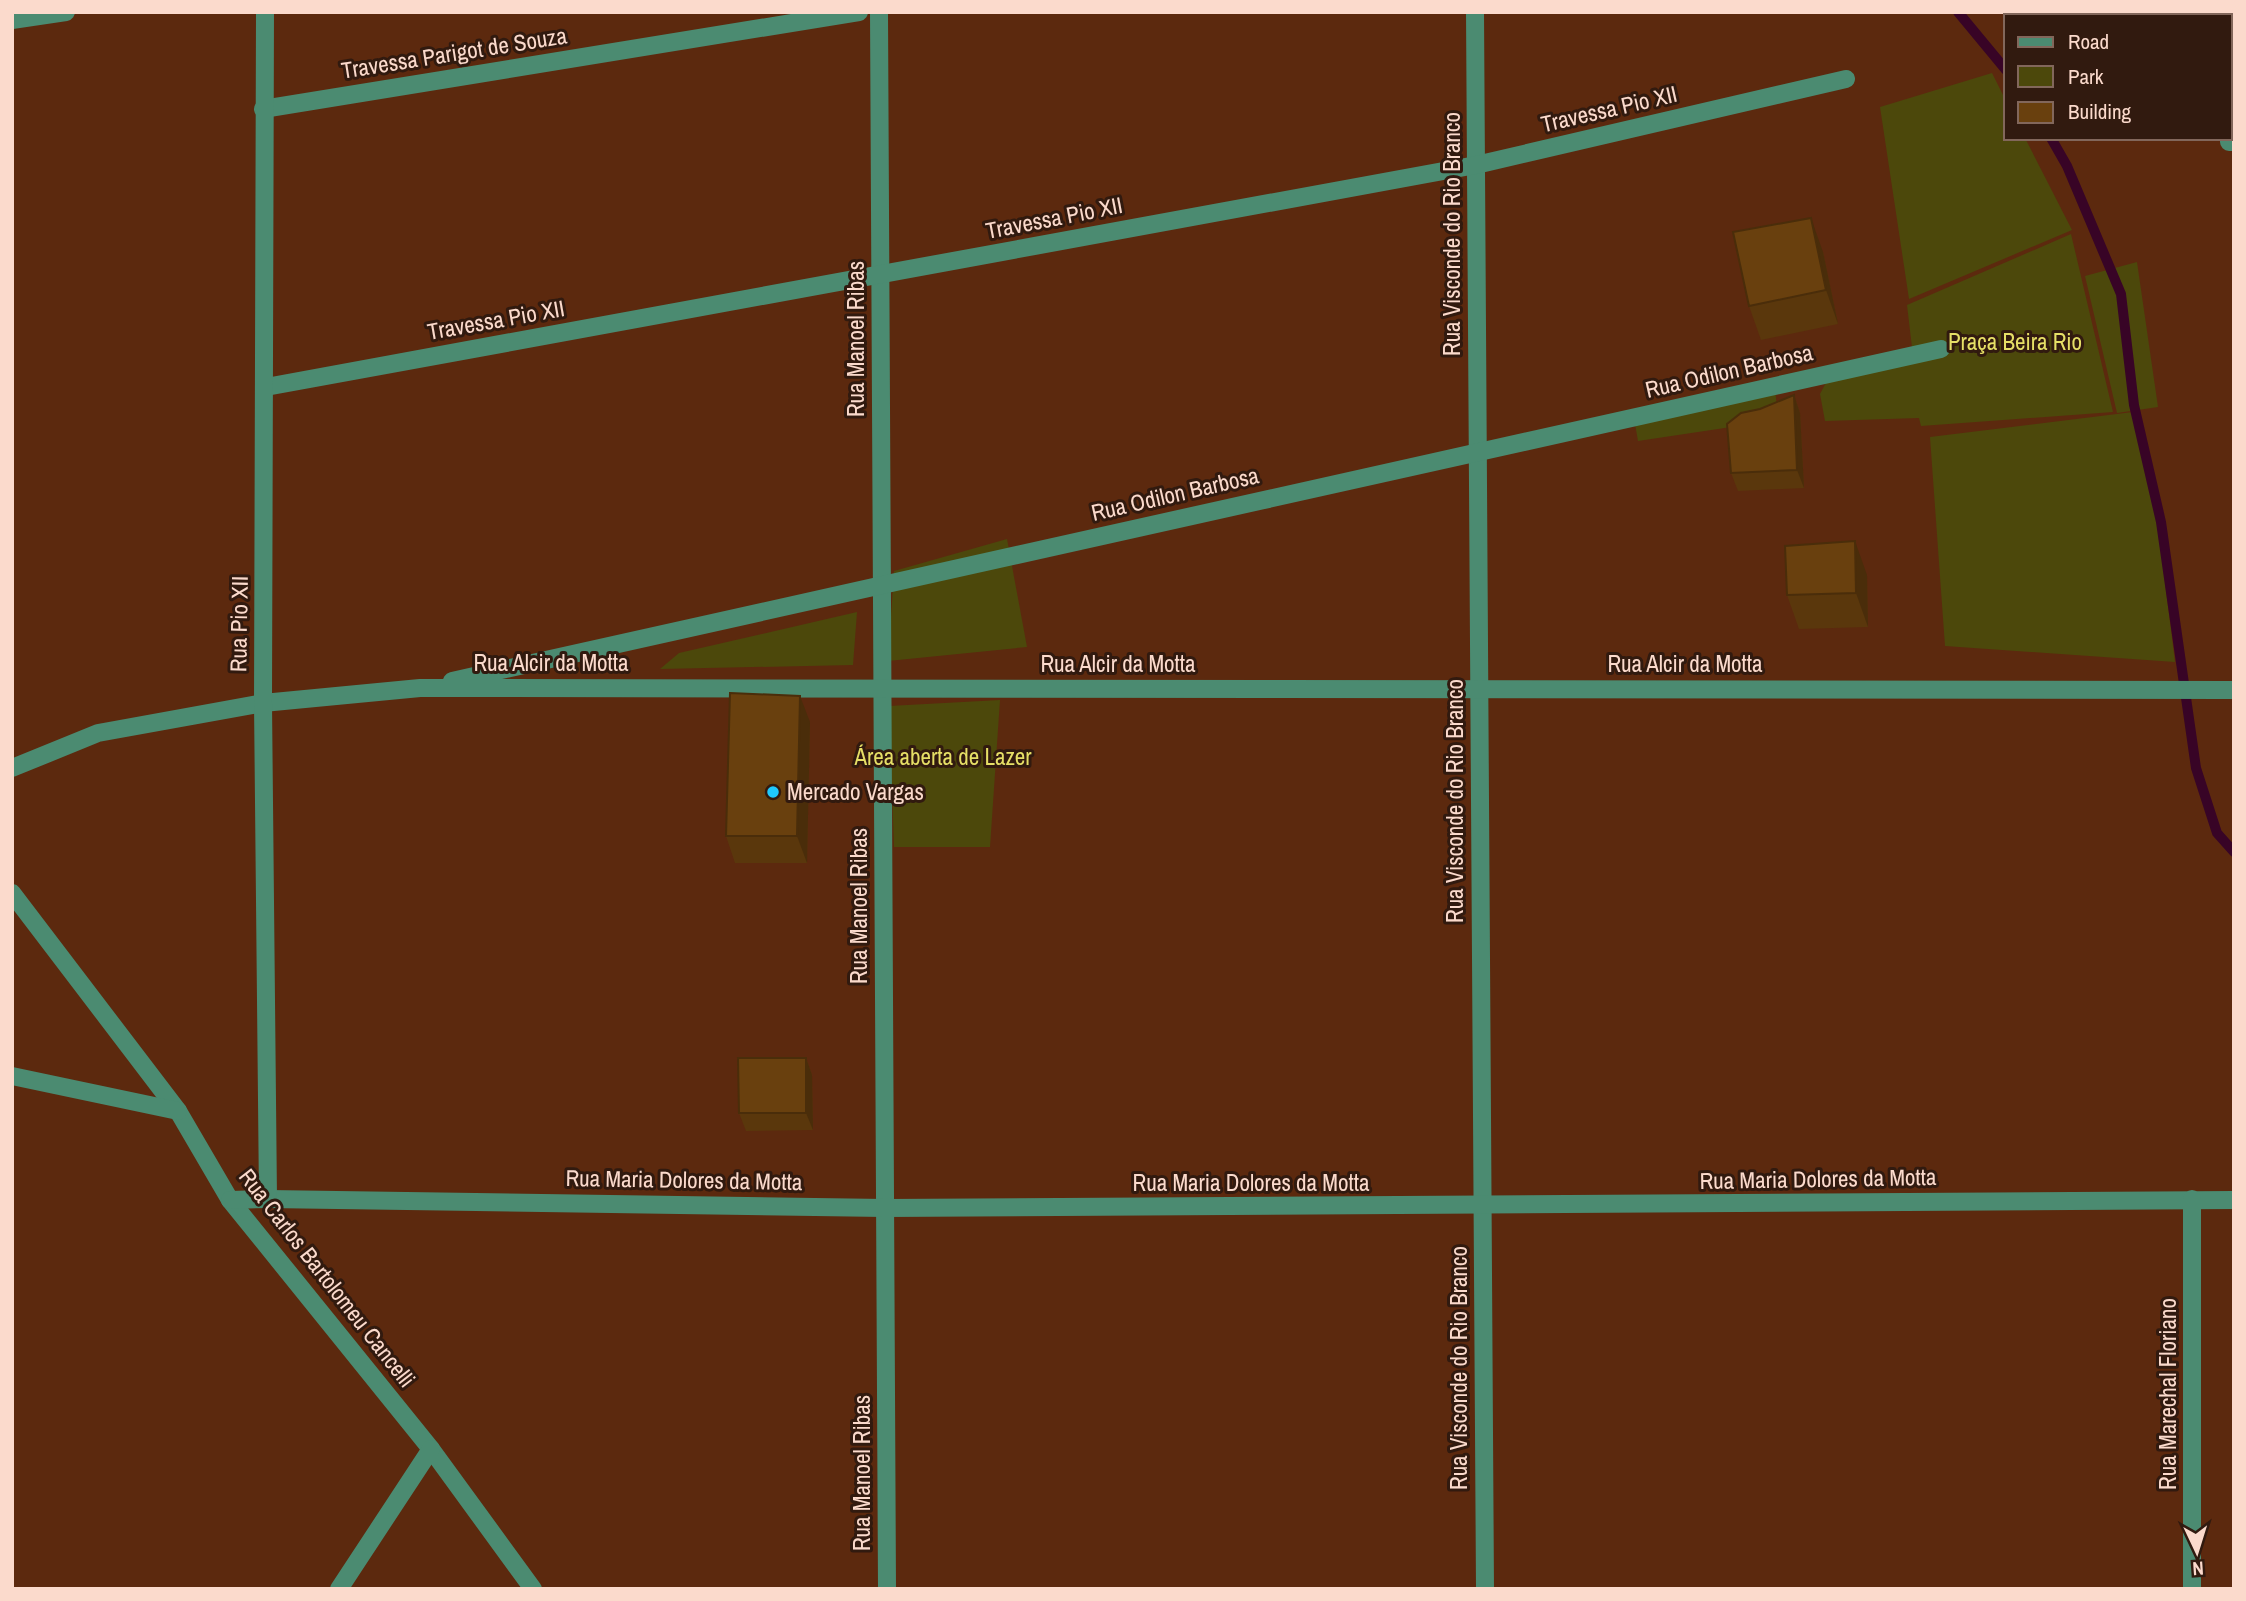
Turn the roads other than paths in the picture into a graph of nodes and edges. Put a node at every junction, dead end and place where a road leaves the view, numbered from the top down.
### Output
1 (66, 12) edge
2 (265, 12) edge
3 (859, 12) edge
4 (879, 12) edge
5 (1475, 12) edge
6 (12, 20) edge
7 (1846, 79) dead end
8 (263, 109) junction
9 (1476, 165) junction
10 (880, 275) junction
11 (1941, 349) dead end
12 (266, 387) junction
13 (1477, 452) junction
14 (882, 585) junction
15 (420, 688) junction
16 (883, 688) junction
17 (1479, 689) junction
18 (2233, 690) edge
19 (263, 703) junction
20 (12, 768) edge
21 (12, 893) edge
22 (12, 1076) edge
23 (178, 1111) junction
24 (268, 1199) junction
25 (2192, 1199) junction
26 (230, 1200) junction
27 (2234, 1200) edge
28 (1482, 1206) junction
29 (885, 1208) junction
30 (431, 1449) junction
31 (339, 1589) edge
32 (533, 1589) edge
33 (887, 1589) edge
34 (1485, 1589) edge
35 (2192, 1589) edge

1 - 6 street
2 - 8 street, Rua Pio XII
3 - 8 street, Travessa Parigot de Souza
4 - 10 street, Rua Manoel Ribas
5 - 9 street, Rua Visconde do Rio Branco
7 - 9 street, Travessa Pio XII
8 - 12 street, Rua Pio XII
9 - 10 street, Travessa Pio XII
9 - 13 street, Rua Visconde do Rio Branco
10 - 12 street, Travessa Pio XII
10 - 14 street, Rua Manoel Ribas
11 - 13 street, Rua Odilon Barbosa
12 - 19 street, Rua Pio XII
13 - 14 street, Rua Odilon Barbosa
13 - 17 street, Rua Visconde do Rio Branco
14 - 15 street, Rua Odilon Barbosa
14 - 16 street, Rua Manoel Ribas
15 - 16 street, Rua Alcir da Motta
15 - 19 street, Rua Alcir da Motta
16 - 17 street, Rua Alcir da Motta
16 - 29 street, Rua Manoel Ribas
17 - 18 street, Rua Alcir da Motta
17 - 28 street, Rua Visconde do Rio Branco
19 - 20 street, Rua Alcir da Motta
19 - 24 street, Rua Pio XII
21 - 23 street, Rua Carlos Bartolomeu Cancelli
22 - 23 street
23 - 26 street, Rua Carlos Bartolomeu Cancelli
24 - 26 street
24 - 29 street, Rua Maria Dolores da Motta
25 - 27 street, Rua Maria Dolores da Motta
25 - 28 street, Rua Maria Dolores da Motta
25 - 35 street, Rua Marechal Floriano
26 - 30 street, Rua Carlos Bartolomeu Cancelli
28 - 29 street, Rua Maria Dolores da Motta
28 - 34 street, Rua Visconde do Rio Branco
29 - 33 street, Rua Manoel Ribas
30 - 31 street
30 - 32 street, Rua Carlos Bartolomeu Cancelli

